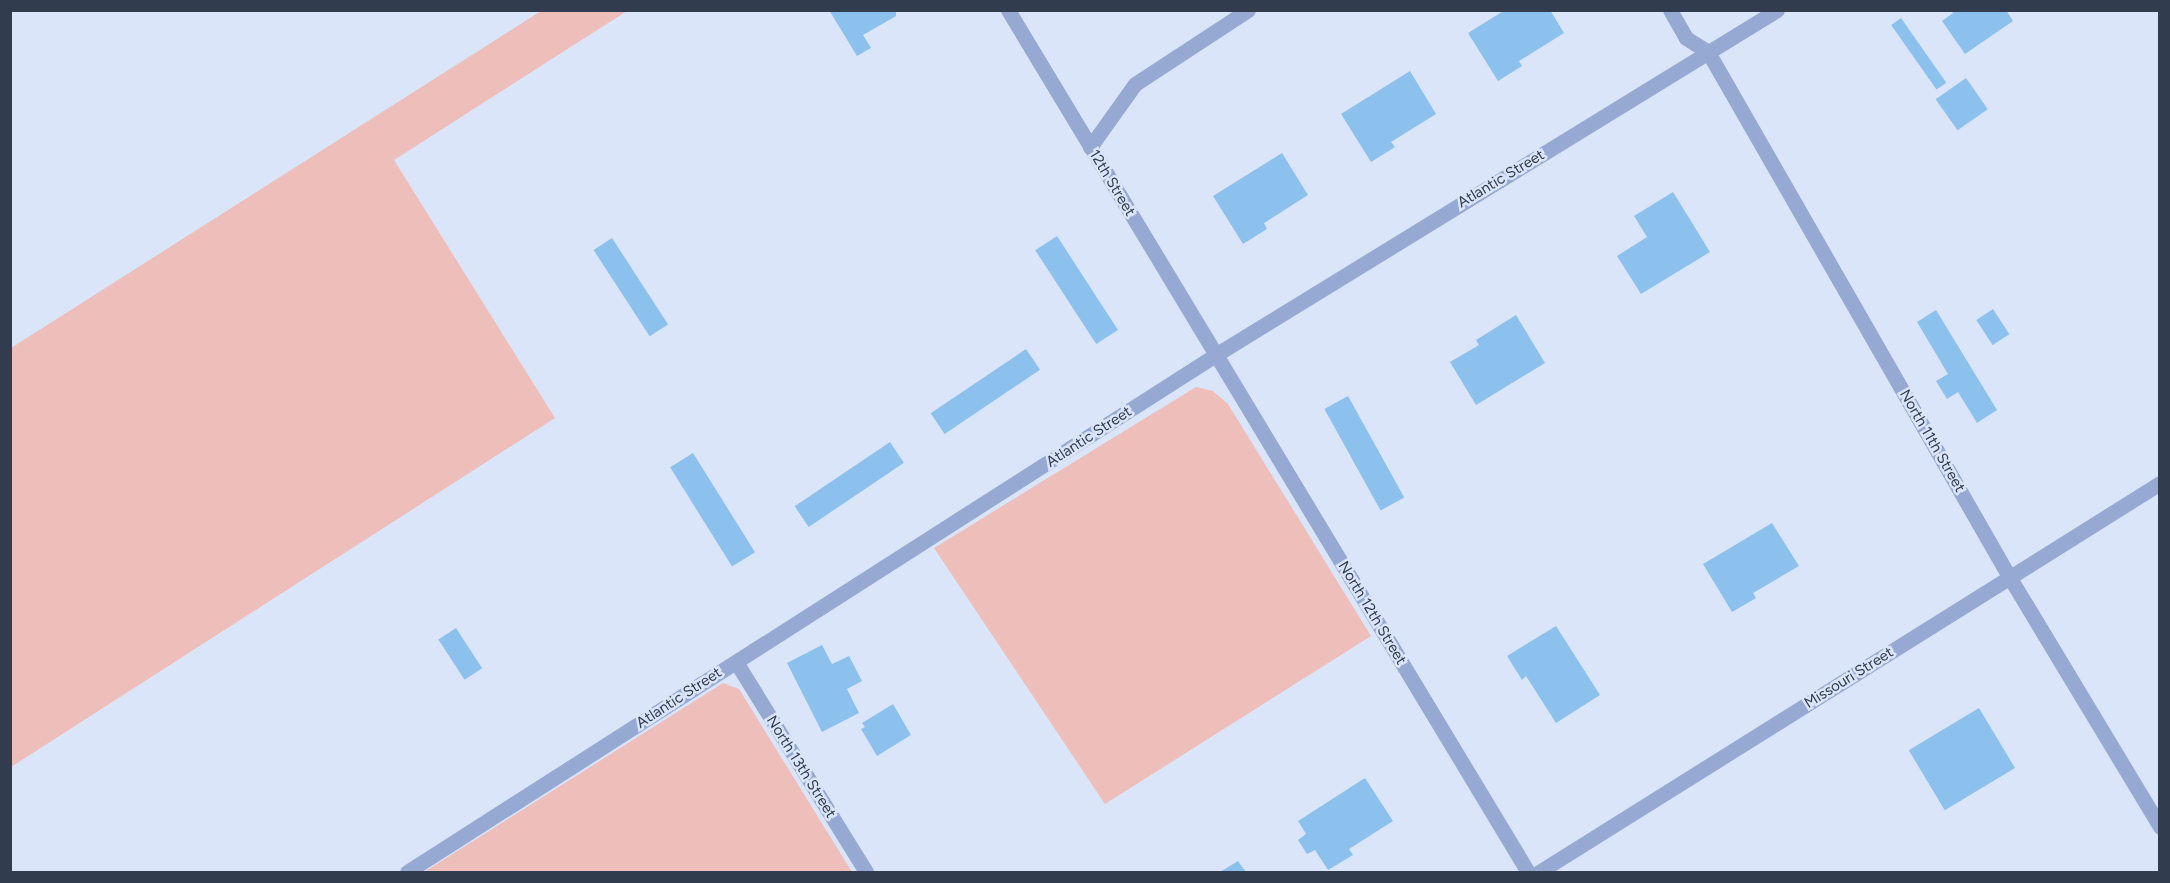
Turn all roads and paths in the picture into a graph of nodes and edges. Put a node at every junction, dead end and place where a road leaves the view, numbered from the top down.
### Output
1 (1008, 10) edge
2 (1248, 10) edge
3 (1670, 10) edge
4 (1777, 10) edge
5 (1708, 52) junction
6 (1090, 147) junction
7 (1217, 354) junction
8 (2160, 483) edge
9 (2010, 578) junction
10 (736, 662) junction
11 (2159, 825) edge
12 (407, 873) edge
13 (866, 873) edge
14 (1528, 873) edge
15 (1539, 873) edge

1 - 6 street, 12th Street
2 - 6 street
3 - 5 street
4 - 5 street, Atlantic Street
5 - 7 street, Atlantic Street
5 - 9 street, North 11th Street
6 - 7 street, 12th Street
7 - 10 street, Atlantic Street
7 - 14 street, North 12th Street
8 - 9 street, Missouri Street
9 - 11 street, North 11th Street
9 - 15 street, Missouri Street
10 - 12 street, Atlantic Street
10 - 13 street, North 13th Street

